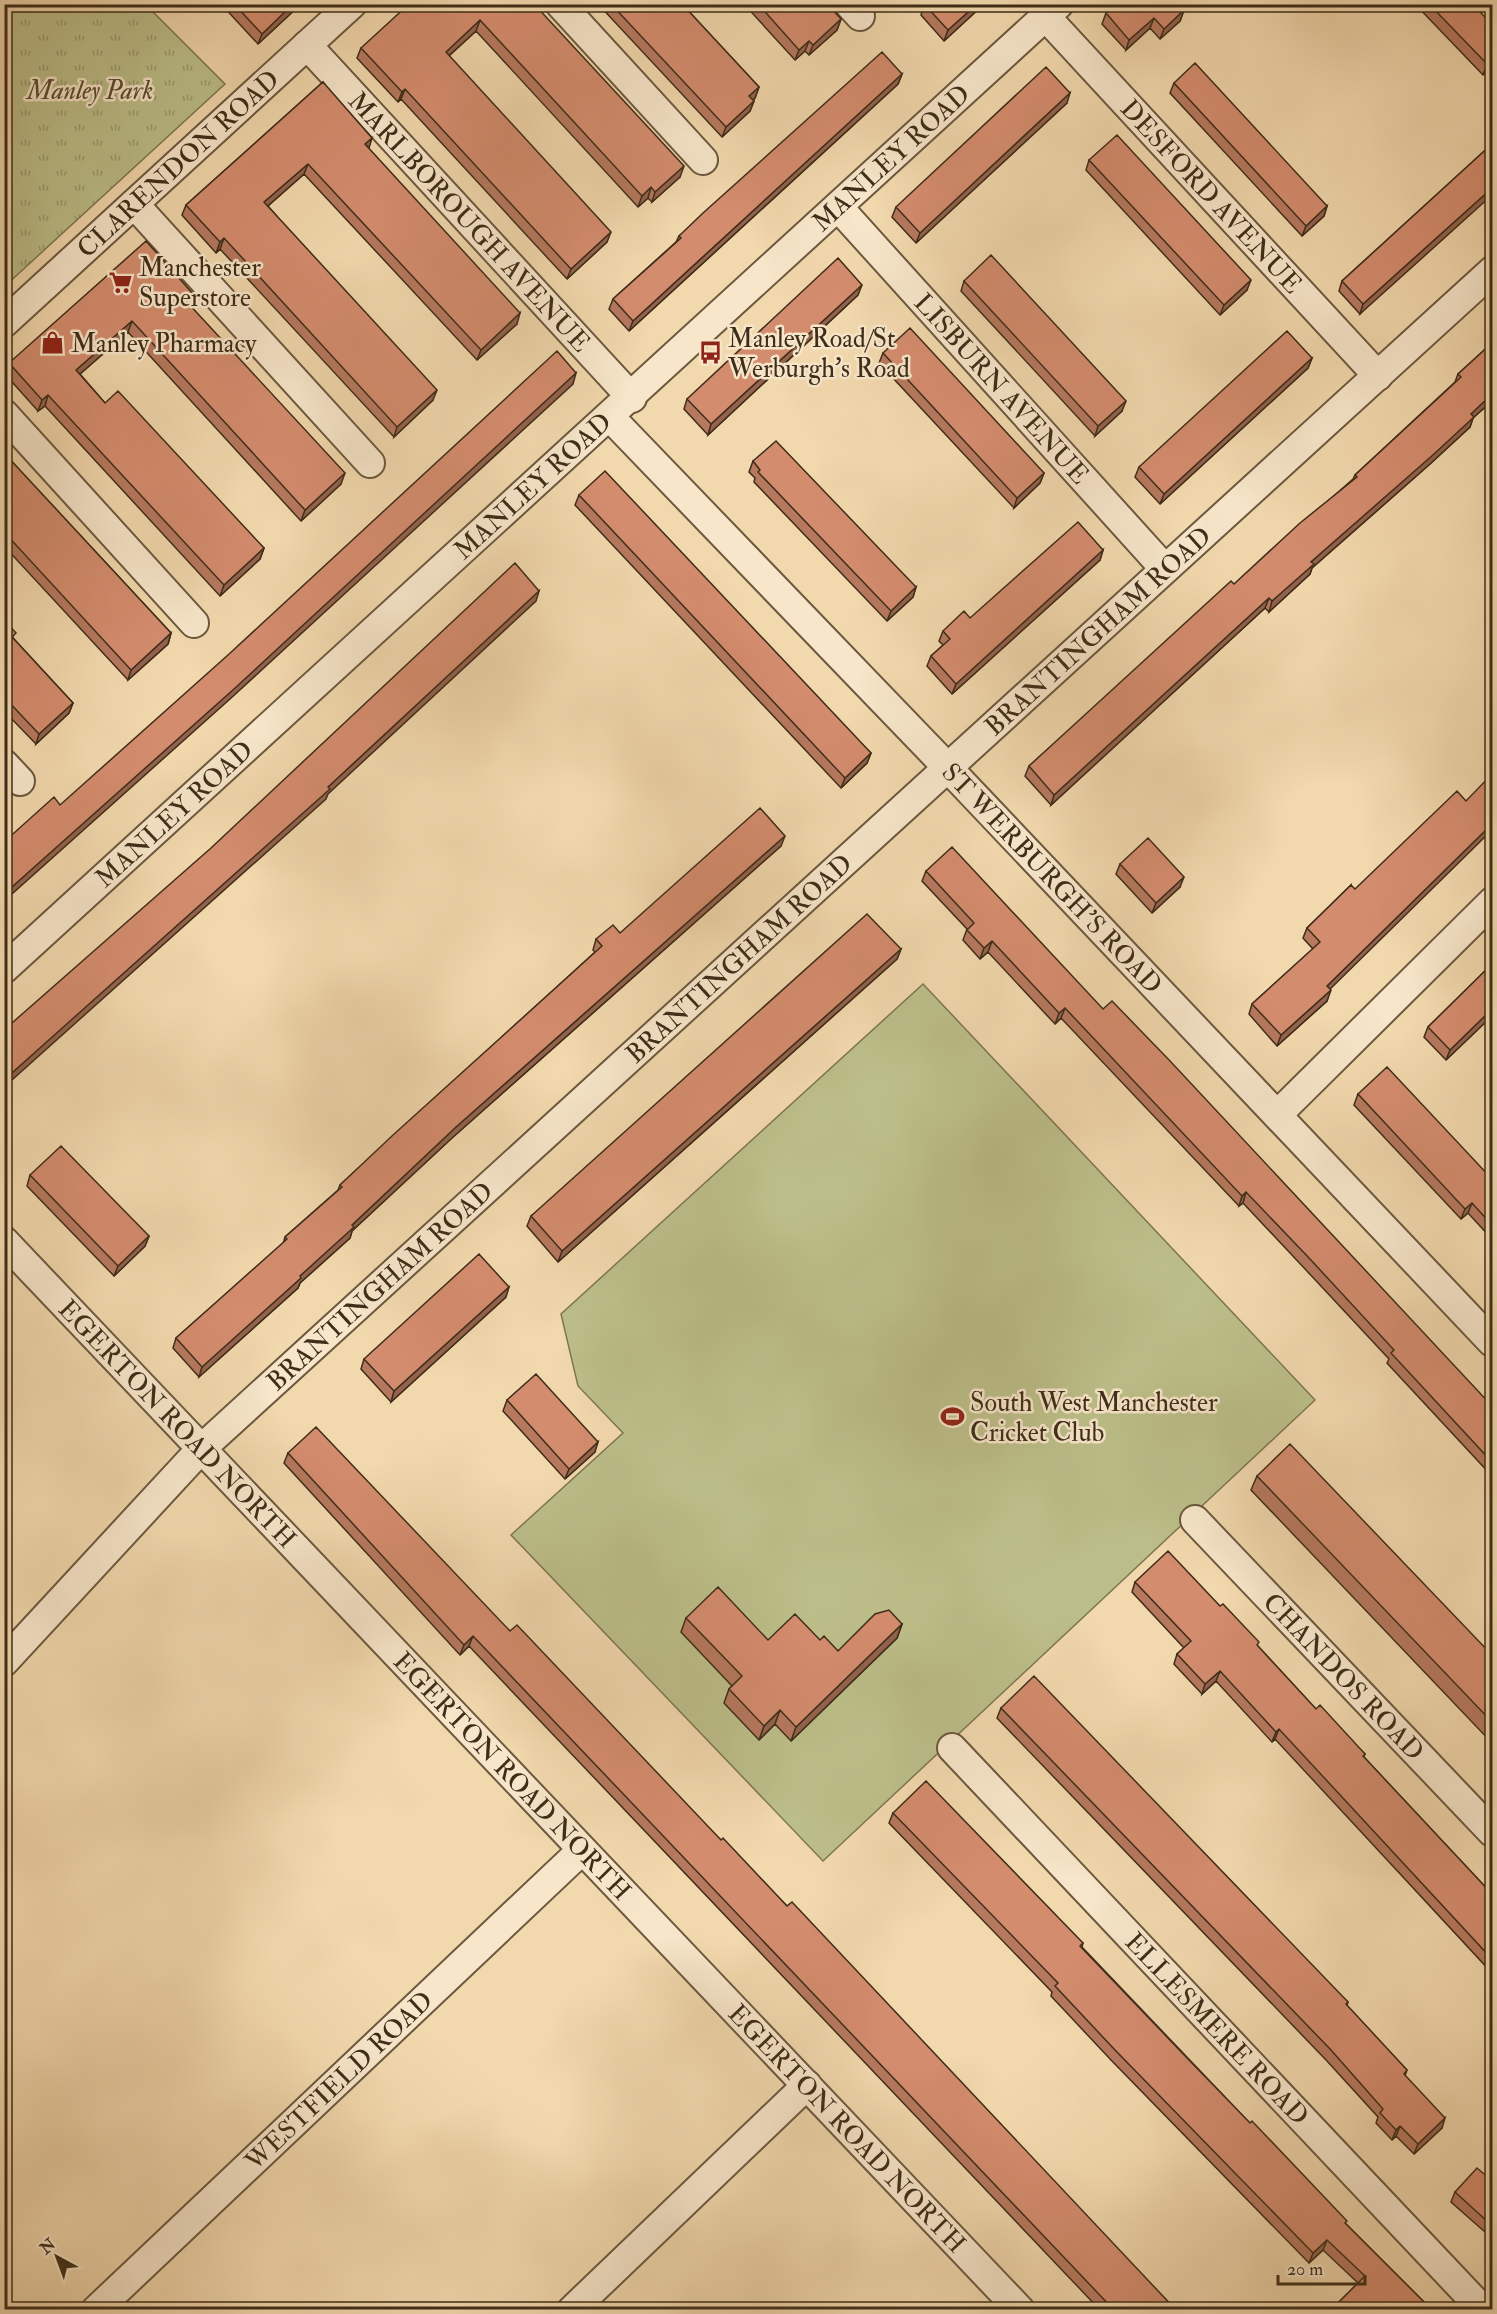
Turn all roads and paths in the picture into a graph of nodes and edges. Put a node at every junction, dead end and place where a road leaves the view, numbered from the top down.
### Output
1 (352, 4) edge
2 (560, 4) edge
3 (1053, 10) edge
4 (307, 45) junction
5 (702, 160) dead end
6 (134, 204) junction
7 (839, 208) junction
8 (1492, 271) edge
9 (4, 323) edge
10 (1378, 376) junction
11 (632, 398) junction
12 (4, 414) edge
13 (610, 417) junction
14 (370, 463) dead end
15 (1165, 569) junction
16 (194, 623) dead end
17 (948, 768) junction
18 (1492, 902) edge
19 (4, 969) edge
20 (1277, 1115) junction
21 (4, 1241) edge
22 (1492, 1342) edge
23 (201, 1449) junction
24 (1195, 1520) dead end
25 (4, 1662) edge
26 (952, 1748) dead end
27 (1492, 1832) edge
28 (582, 1850) junction
29 (807, 2085) junction
30 (96, 2310) edge
31 (572, 2310) edge
32 (1020, 2310) edge
33 (1483, 2310) edge

1 - 4 street, CLARENDON ROAD
2 - 5 street
3 - 7 street, MANLEY ROAD
3 - 10 street, DESFORD AVENUE
4 - 6 street, CLARENDON ROAD
4 - 11 street, MARLBOROUGH AVENUE
6 - 9 street, CLARENDON ROAD
6 - 14 street
7 - 11 street, MANLEY ROAD
7 - 15 street, LISBURN AVENUE
8 - 10 street, BRANTINGHAM ROAD
10 - 15 street, BRANTINGHAM ROAD
11 - 13 street, MANLEY ROAD
12 - 16 street
13 - 17 street, ST WERBURGH'S ROAD
13 - 19 street, MANLEY ROAD
15 - 17 street, BRANTINGHAM ROAD
17 - 20 street, ST WERBURGH'S ROAD
17 - 23 street, BRANTINGHAM ROAD
18 - 20 street
20 - 22 street, ST WERBURGH'S ROAD
21 - 23 street, EGERTON ROAD NORTH
23 - 25 street, BRANTINGHAM ROAD
23 - 28 street, EGERTON ROAD NORTH
24 - 27 street, CHANDOS ROAD
26 - 33 street, ELLESMERE ROAD
28 - 29 street, EGERTON ROAD NORTH
28 - 30 street, WESTFIELD ROAD
29 - 31 street
29 - 32 street, EGERTON ROAD NORTH

